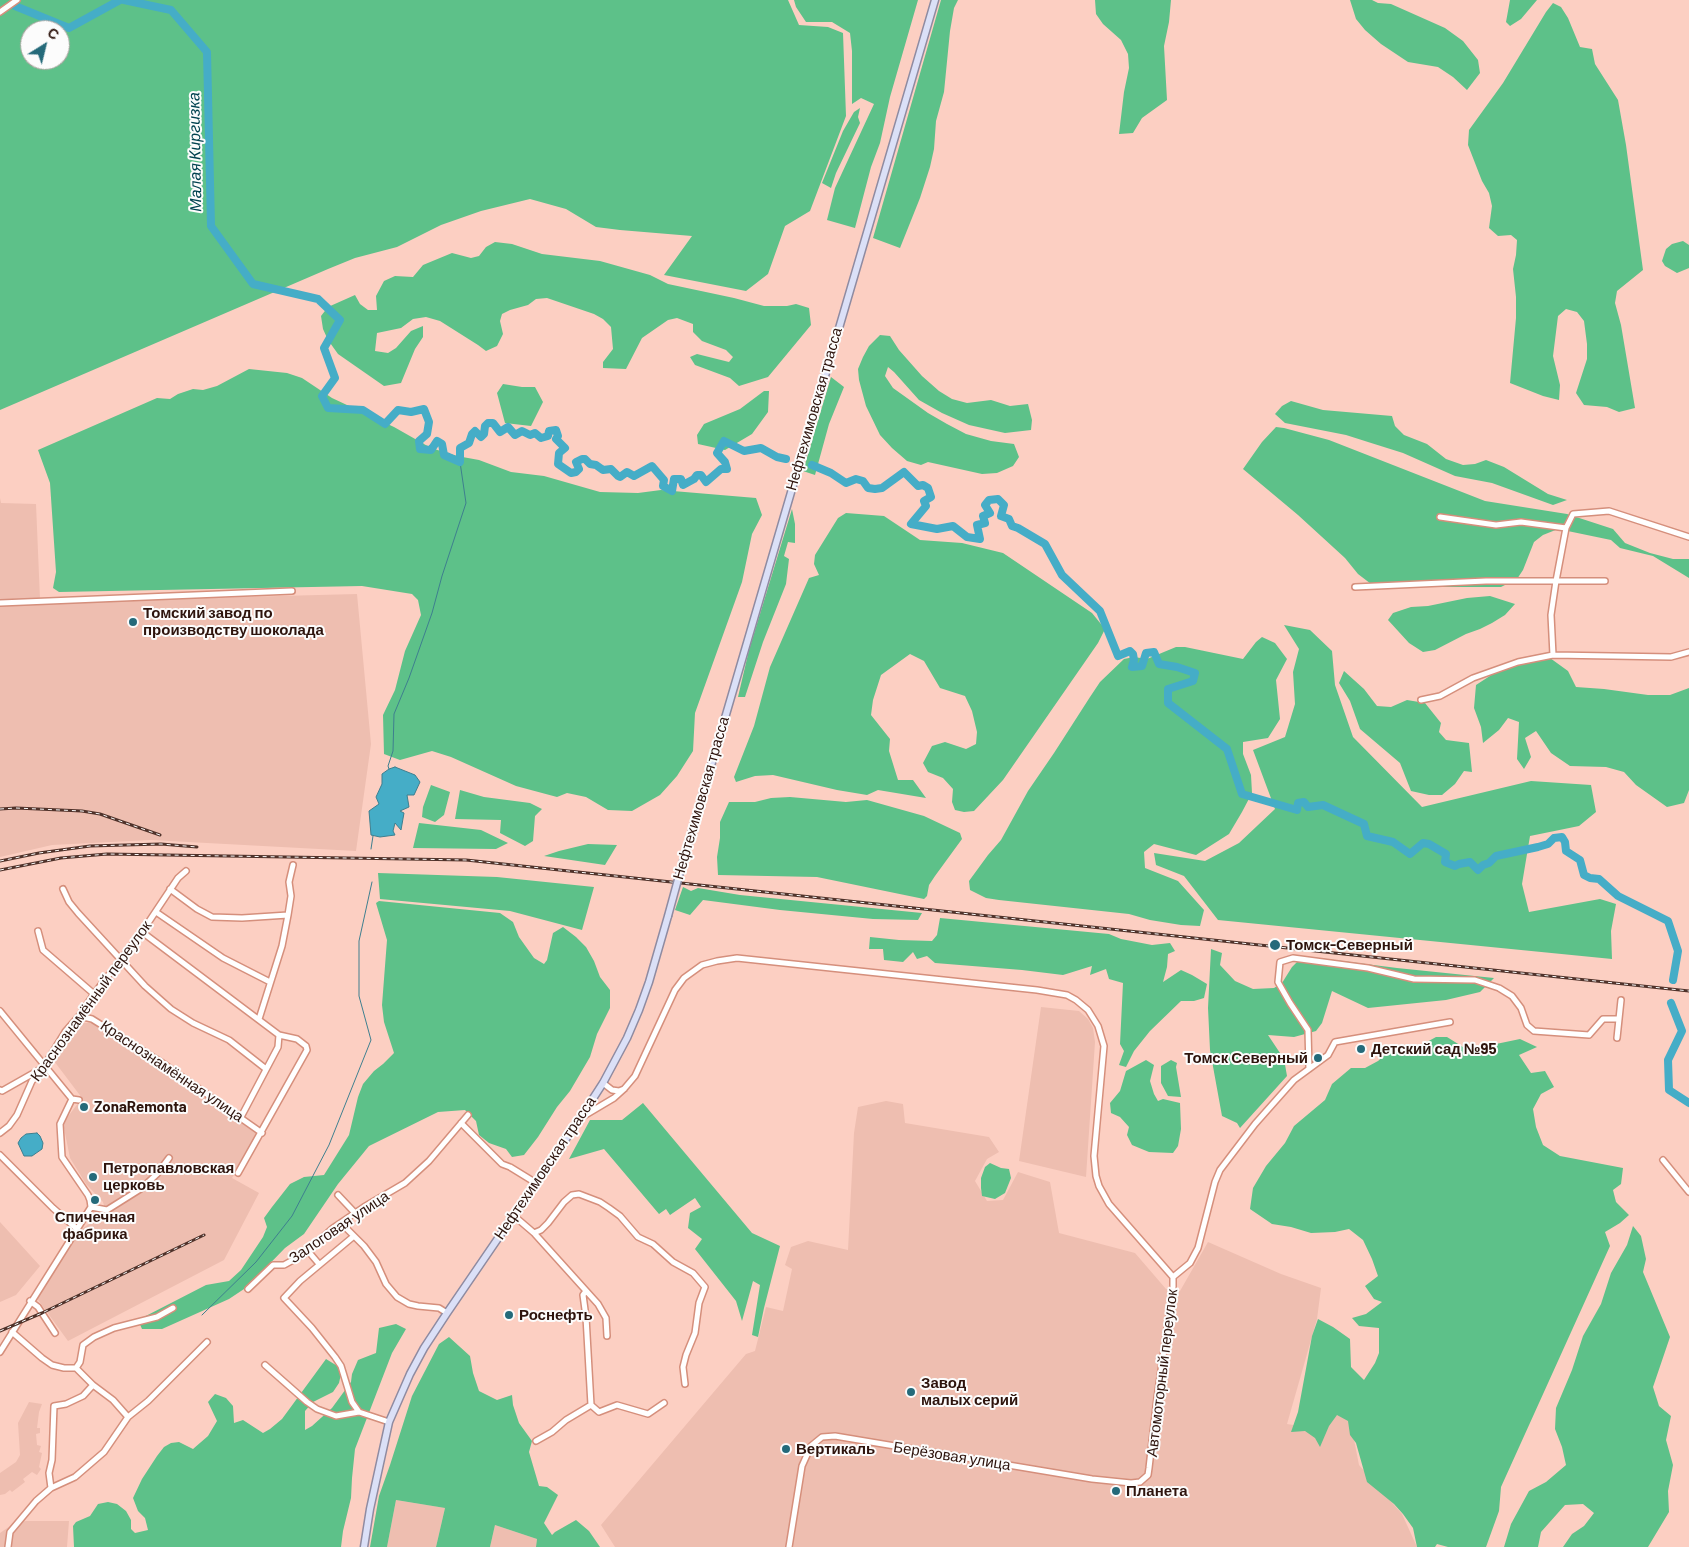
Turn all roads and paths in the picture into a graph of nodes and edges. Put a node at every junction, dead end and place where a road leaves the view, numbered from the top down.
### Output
1 (17, 0) edge
2 (935, 0) edge
3 (0, 12) edge
4 (1440, 517) dead end
5 (1566, 528) junction
6 (1689, 537) edge
7 (1556, 581) junction
8 (1605, 581) dead end
9 (1355, 587) dead end
10 (292, 591) dead end
11 (0, 603) edge
12 (1689, 652) edge
13 (1553, 655) junction
14 (1421, 700) dead end
15 (293, 865) dead end
16 (186, 871) dead end
17 (63, 889) dead end
18 (170, 889) junction
19 (156, 912) junction
20 (288, 916) junction
21 (38, 931) dead end
22 (142, 932) junction
23 (121, 959) junction
24 (270, 982) junction
25 (94, 994) junction
26 (1621, 1000) dead end
27 (0, 1011) edge
28 (79, 1016) junction
29 (259, 1019) junction
30 (1618, 1019) junction
31 (1450, 1022) dead end
32 (279, 1035) junction
33 (1616, 1038) dead end
34 (46, 1066) junction
35 (266, 1069) junction
36 (1309, 1069) junction
37 (603, 1083) junction
38 (624, 1089) junction
39 (0, 1090) edge
40 (72, 1099) junction
41 (79, 1100) dead end
42 (468, 1115) dead end
43 (241, 1117) junction
44 (579, 1120) junction
45 (461, 1123) junction
46 (0, 1133) edge
47 (262, 1133) junction
48 (0, 1154) edge
49 (168, 1158) dead end
50 (1663, 1160) dead end
51 (238, 1173) dead end
52 (536, 1183) junction
53 (1689, 1192) edge
54 (338, 1195) dead end
55 (90, 1207) junction
56 (355, 1213) junction
57 (513, 1215) junction
58 (341, 1223) junction
59 (77, 1229) junction
60 (534, 1233) junction
61 (354, 1236) junction
62 (308, 1251) junction
63 (319, 1264) junction
64 (1173, 1277) junction
65 (248, 1289) dead end
66 (586, 1291) junction
67 (30, 1301) junction
68 (173, 1308) dead end
69 (447, 1313) junction
70 (12, 1332) junction
71 (56, 1333) dead end
72 (607, 1336) dead end
73 (207, 1342) dead end
74 (0, 1352) edge
75 (265, 1365) dead end
76 (76, 1368) junction
77 (684, 1384) dead end
78 (93, 1385) junction
79 (664, 1403) dead end
80 (591, 1405) junction
81 (358, 1412) junction
82 (128, 1417) junction
83 (389, 1422) junction
84 (536, 1441) dead end
85 (1140, 1482) joint
86 (51, 1488) junction
87 (8, 1547) edge
88 (364, 1547) edge
89 (789, 1547) edge

1 - 3 street
2 - 37 main road, Нефтехимовская трасса, bridge
4 - 5 street
5 - 6 street
5 - 7 street
7 - 8 street
7 - 9 street
7 - 13 street
10 - 11 street
12 - 13 street
13 - 14 street
15 - 20 street
16 - 18 street, Краснознамённый переулок
17 - 23 street
18 - 19 street, Краснознамённый переулок
18 - 20 street
19 - 22 street, Краснознамённый переулок
19 - 24 street
20 - 24 street
21 - 25 street
22 - 23 street, Краснознамённый переулок
22 - 29 street
23 - 25 street, Краснознамённый переулок
23 - 35 street
24 - 29 street
25 - 28 street, Краснознамённый переулок
26 - 30 street
27 - 34 street
28 - 34 street, Краснознамённый переулок
28 - 43 street, Краснознамённая улица
29 - 32 street
30 - 33 street
30 - 36 street
31 - 36 street, Автомоторный переулок
32 - 35 street
32 - 47 street
34 - 39 street
34 - 40 street
34 - 46 street, Краснознамённый переулок
35 - 43 street
36 - 64 street, Автомоторный переулок
37 - 38 street
37 - 44 main road, Нефтехимовская трасса
38 - 44 street
38 - 64 street
40 - 41 street
40 - 55 street
42 - 45 street, Залоговая улица
43 - 47 street, Краснознамённая улица
44 - 52 main road, Нефтехимовская трасса
45 - 52 street
45 - 56 street, Залоговая улица
47 - 51 street
48 - 59 street
49 - 55 street
50 - 53 street
52 - 57 main road, Нефтехимовская трасса
54 - 56 street
55 - 59 street
56 - 58 street, Залоговая улица
57 - 60 street
57 - 69 main road, Нефтехимовская трасса
58 - 61 street
58 - 62 street, Залоговая улица
59 - 67 street
60 - 66 street
60 - 77 street
61 - 63 street
61 - 69 street
62 - 63 street
62 - 65 street, Залоговая улица
63 - 81 street
64 - 85 street, Автомоторный переулок
66 - 72 street
66 - 80 street
67 - 70 street
67 - 71 street
68 - 76 street
69 - 83 main road, Нефтехимовская трасса
70 - 74 street
70 - 76 street
73 - 82 street
75 - 81 street
76 - 78 street
78 - 82 street
78 - 86 street
79 - 80 street
80 - 84 street
81 - 83 street
82 - 86 street
83 - 88 main road, Нефтехимовская трасса
85 - 89 street, Берёзовая улица
86 - 87 street

